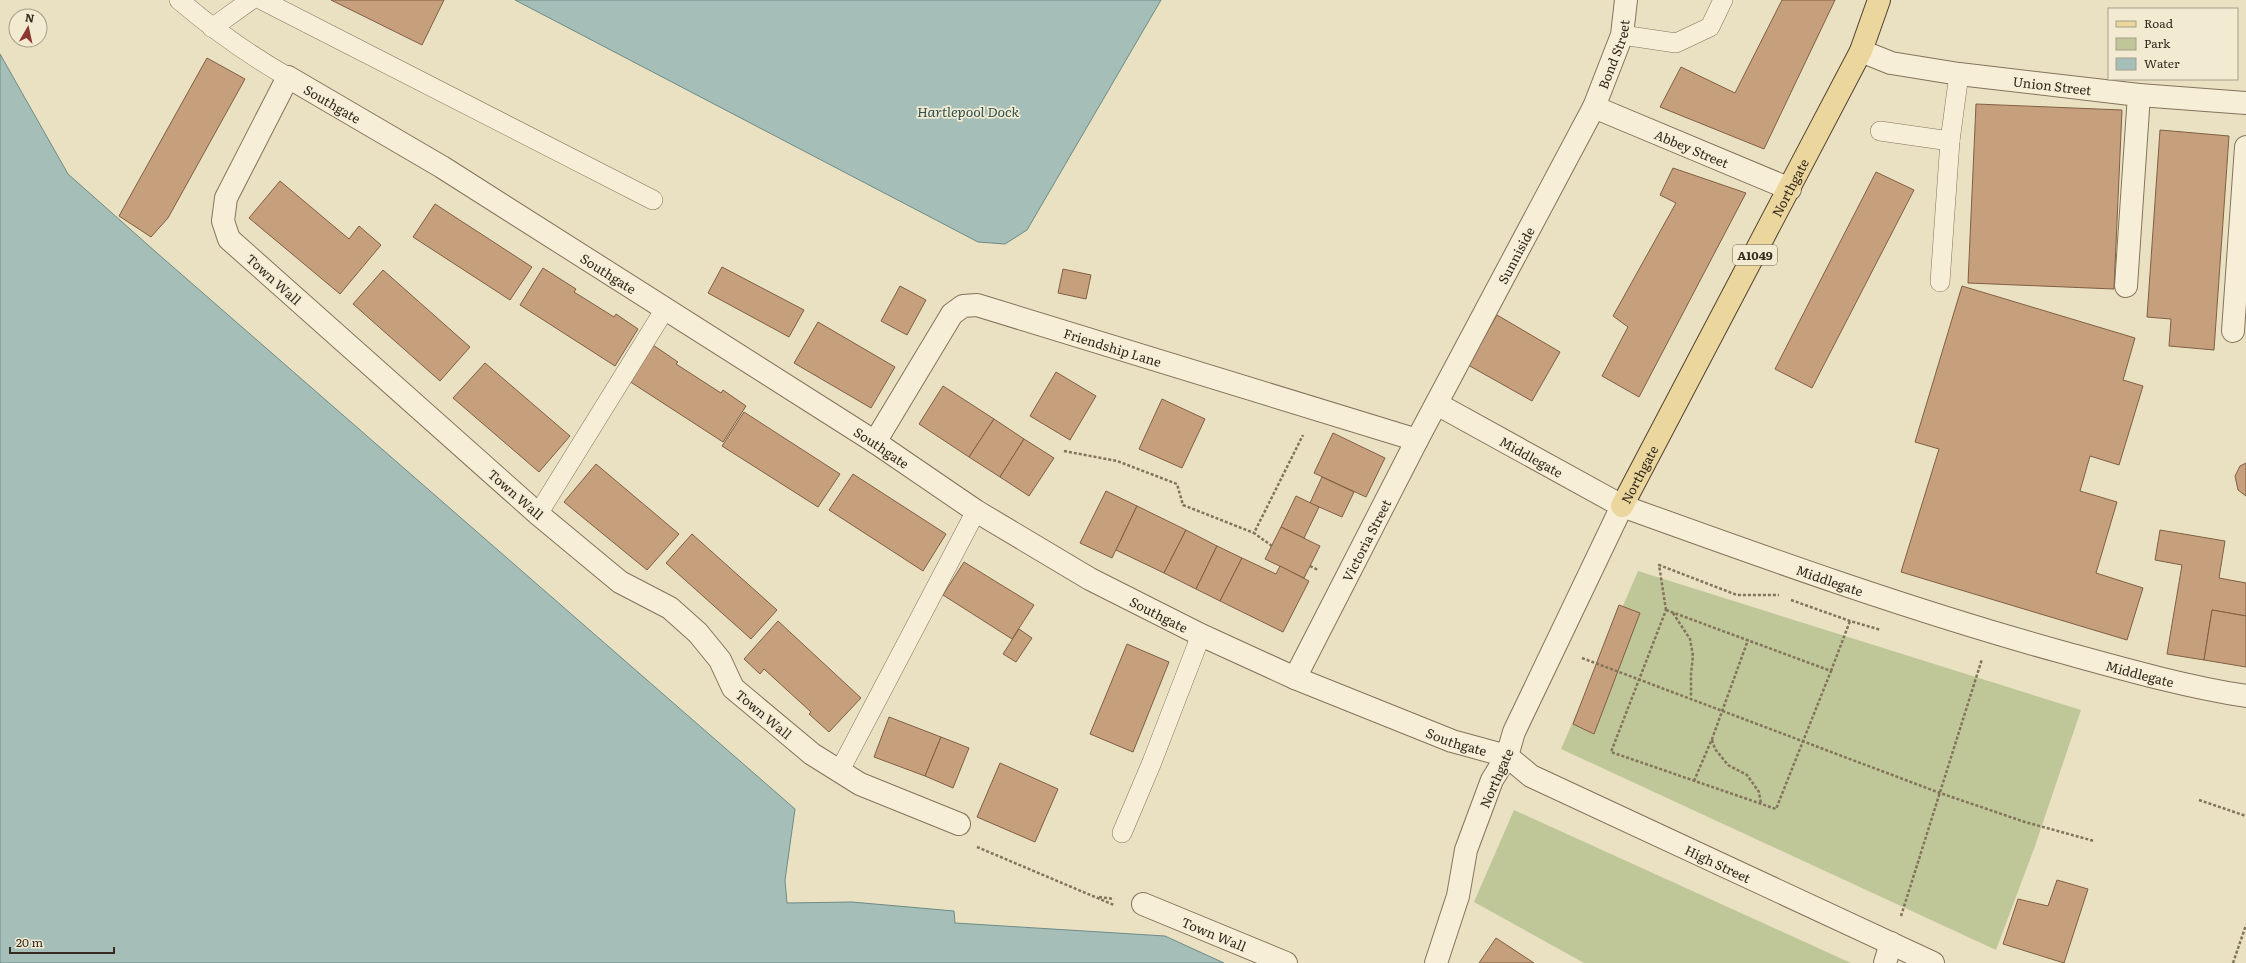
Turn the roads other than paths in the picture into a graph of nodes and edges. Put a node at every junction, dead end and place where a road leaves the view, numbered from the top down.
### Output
1 (179, 0) edge
2 (251, 0) edge
3 (262, 0) edge
4 (1626, 0) edge
5 (1723, 0) edge
6 (1879, 0) edge
7 (212, 28) junction
8 (1622, 35) junction
9 (1861, 51) junction
10 (1960, 74) junction
11 (288, 77) junction
12 (2139, 95) junction
13 (2246, 103) edge
14 (1594, 107) junction
15 (1880, 131) dead end
16 (1950, 141) junction
17 (2246, 147) edge
18 (1790, 189) junction
19 (653, 200) dead end
20 (1940, 282) dead end
21 (2126, 286) dead end
22 (664, 309) junction
23 (2233, 332) dead end
24 (1437, 404) junction
25 (1417, 440) junction
26 (875, 442) junction
27 (1622, 506) junction
28 (976, 511) junction
29 (538, 514) junction
30 (1201, 635) junction
31 (1295, 678) junction
32 (2246, 696) edge
33 (1507, 756) junction
34 (839, 772) junction
35 (958, 824) dead end
36 (1122, 833) dead end
37 (1143, 904) dead end
38 (1888, 953) edge
39 (1286, 963) edge
40 (1436, 963) edge
41 (1933, 963) edge

1 - 7 lane
2 - 7 lane
3 - 19 lane
4 - 8 street, Bond Street
5 - 8 lane
6 - 9 main road, Northgate / A1049
7 - 11 lane
8 - 14 street, Bond Street
9 - 10 street, Union Street
9 - 18 main road, Northgate / A1049
10 - 12 street, Union Street
10 - 16 lane
11 - 22 street, Southgate
11 - 29 street, Town Wall
12 - 13 street, Union Street
12 - 21 street
14 - 18 street, Abbey Street
14 - 24 street, Sunniside
15 - 16 lane
16 - 20 lane
17 - 23 street
18 - 27 main road, Northgate / A1049
22 - 26 street, Southgate
22 - 29 lane
24 - 25 street, Victoria Street
24 - 27 street, Middlegate
25 - 26 street, Friendship Lane
25 - 31 street, Victoria Street
26 - 28 street, Southgate
27 - 32 street, Middlegate
27 - 33 street, Northgate
28 - 30 street, Southgate
28 - 34 lane
29 - 34 street, Town Wall
30 - 31 street, Southgate
30 - 36 lane
31 - 33 street, Southgate
33 - 38 street, High Street
33 - 40 street, Northgate
34 - 35 street, Town Wall
37 - 39 street, Town Wall
38 - 41 street, High Street

